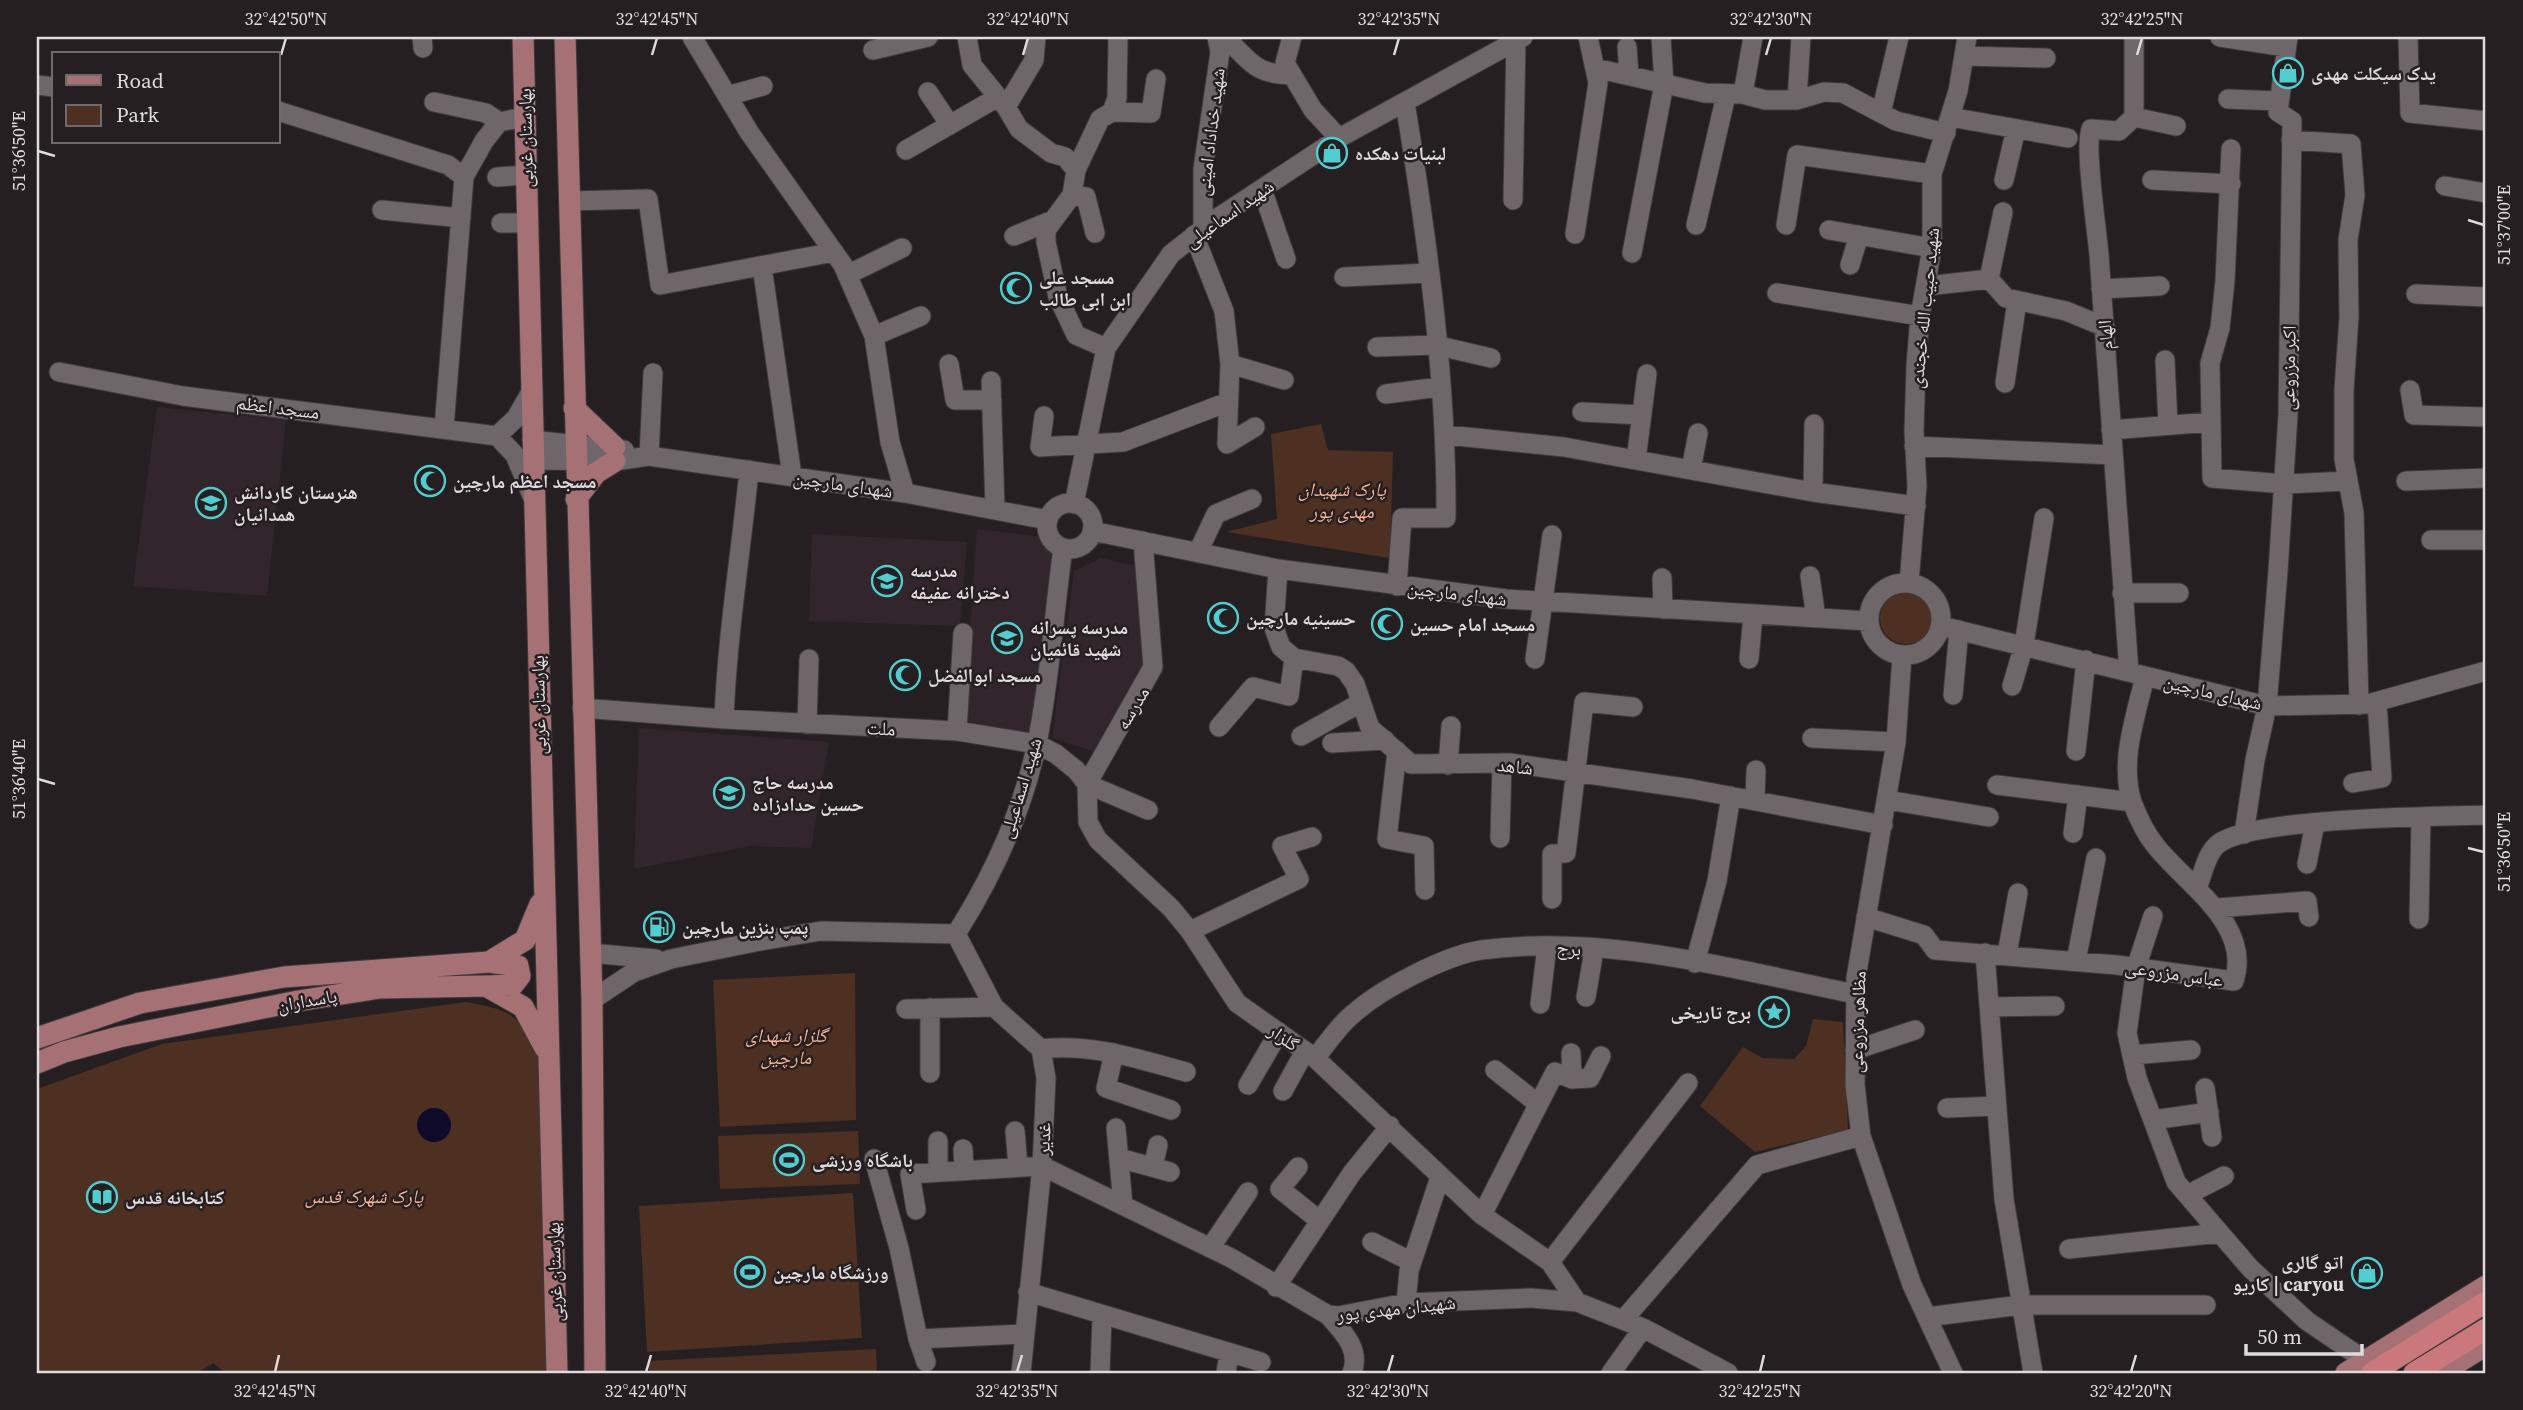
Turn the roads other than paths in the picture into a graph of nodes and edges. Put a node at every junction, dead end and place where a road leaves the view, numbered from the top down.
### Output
1 (523, 37) edge
2 (565, 37) edge
3 (692, 37) edge
4 (928, 37) edge
5 (967, 37) edge
6 (1036, 37) edge
7 (1118, 37) edge
8 (1217, 37) edge
9 (1224, 37) edge
10 (1292, 37) edge
11 (1588, 37) edge
12 (1661, 37) edge
13 (1753, 37) edge
14 (1801, 37) edge
15 (1899, 37) edge
16 (2134, 37) edge
17 (2220, 37) edge
18 (2408, 37) edge
19 (1518, 38) edge
20 (2240, 38) edge
21 (2287, 42) edge
22 (1966, 46) edge
23 (1627, 47) dead end
24 (873, 50) dead end
25 (2046, 58) dead end
26 (1595, 68) junction
27 (1291, 75) junction
28 (1629, 75) junction
29 (1156, 79) dead end
30 (1664, 84) junction
31 (763, 86) dead end
32 (928, 92) dead end
33 (1735, 94) junction
34 (727, 96) junction
35 (2228, 99) dead end
36 (1797, 100) junction
37 (2279, 101) junction
38 (434, 102) dead end
39 (1002, 102) junction
40 (1405, 102) junction
41 (280, 111) edge
42 (1112, 112) junction
43 (1881, 113) junction
44 (525, 117) junction
45 (2134, 117) junction
46 (2486, 121) edge
47 (499, 122) junction
48 (950, 125) junction
49 (1948, 125) junction
50 (2176, 125) dead end
51 (2016, 129) junction
52 (1339, 138) junction
53 (2068, 138) dead end
54 (2291, 141) junction
55 (2231, 149) dead end
56 (906, 150) dead end
57 (1076, 170) junction
58 (1932, 174) junction
59 (526, 175) junction
60 (464, 177) junction
61 (497, 177) dead end
62 (2004, 180) dead end
63 (2152, 180) dead end
64 (2231, 184) junction
65 (2445, 186) dead end
66 (1262, 189) junction
67 (2486, 193) edge
68 (1072, 195) junction
69 (1513, 200) dead end
70 (569, 201) junction
71 (382, 210) dead end
72 (2003, 212) dead end
73 (461, 218) junction
74 (1053, 220) junction
75 (501, 223) dead end
76 (527, 223) junction
77 (1696, 225) dead end
78 (1786, 225) dead end
79 (1829, 230) dead end
80 (1198, 232) junction
81 (1095, 233) dead end
82 (1575, 234) dead end
83 (1859, 235) junction
84 (1014, 236) dead end
85 (902, 248) dead end
86 (1932, 248) junction
87 (834, 252) junction
88 (1632, 253) dead end
89 (1286, 259) dead end
90 (1850, 265) dead end
91 (762, 266) junction
92 (1429, 273) junction
93 (848, 275) junction
94 (1344, 277) dead end
95 (1989, 279) junction
96 (1927, 286) junction
97 (2160, 286) dead end
98 (2101, 289) junction
99 (1777, 292) dead end
100 (2416, 294) dead end
101 (2486, 297) edge
102 (2017, 301) junction
103 (920, 316) dead end
104 (1920, 316) junction
105 (2105, 327) junction
106 (874, 336) junction
107 (1435, 345) junction
108 (1377, 346) dead end
109 (1106, 348) junction
110 (1491, 358) dead end
111 (2165, 360) dead end
112 (949, 364) dead end
113 (1230, 364) junction
114 (59, 372) dead end
115 (653, 373) dead end
116 (1647, 374) dead end
117 (1284, 380) dead end
118 (2006, 383) dead end
119 (1439, 387) junction
120 (2410, 390) dead end
121 (531, 393) junction
122 (1386, 394) dead end
123 (1228, 402) junction
124 (574, 408) junction
125 (1582, 412) dead end
126 (1642, 415) junction
127 (1044, 416) dead end
128 (2486, 417) edge
129 (2210, 422) junction
130 (1814, 424) dead end
131 (2168, 425) junction
132 (1255, 426) dead end
133 (444, 428) junction
134 (2111, 430) junction
135 (1698, 433) dead end
136 (1447, 435) junction
137 (497, 436) junction
138 (1086, 442) junction
139 (1914, 446) junction
140 (532, 450) junction
141 (575, 452) junction
142 (615, 454) junction
143 (2113, 455) junction
144 (643, 456) junction
145 (1636, 460) junction
146 (749, 470) junction
147 (1691, 470) junction
148 (792, 476) junction
149 (2486, 478) edge
150 (2348, 481) junction
151 (2406, 481) dead end
152 (2284, 484) junction
153 (1813, 492) junction
154 (905, 493) junction
155 (533, 499) junction
156 (576, 499) junction
157 (1252, 499) dead end
158 (1074, 503) junction
159 (1916, 506) junction
160 (995, 509) junction
161 (2044, 518) dead end
162 (1048, 520) junction
163 (1092, 531) junction
164 (1552, 535) dead end
165 (2431, 540) dead end
166 (2486, 540) edge
167 (1143, 541) junction
168 (1063, 548) junction
169 (1198, 552) junction
170 (1278, 569) junction
171 (1810, 576) dead end
172 (1662, 578) dead end
173 (1909, 583) junction
174 (1398, 586) junction
175 (2122, 593) junction
176 (2179, 593) dead end
177 (1545, 601) junction
178 (1663, 609) junction
179 (1753, 615) junction
180 (1816, 618) junction
181 (1869, 621) junction
182 (1950, 628) junction
183 (963, 633) dead end
184 (2024, 645) junction
185 (1902, 656) junction
186 (1294, 658) junction
187 (809, 659) dead end
188 (1535, 659) dead end
189 (1749, 660) dead end
190 (2086, 660) junction
191 (2486, 671) edge
192 (2137, 674) junction
193 (2012, 686) dead end
194 (1953, 695) dead end
195 (1360, 704) junction
196 (2368, 704) junction
197 (2267, 706) junction
198 (1633, 707) dead end
199 (582, 708) junction
200 (723, 719) junction
201 (807, 724) junction
202 (1451, 726) dead end
203 (1219, 727) dead end
204 (957, 731) junction
205 (1301, 736) dead end
206 (1812, 738) dead end
207 (1896, 742) junction
208 (1332, 743) dead end
209 (1037, 744) junction
210 (1391, 746) junction
211 (2076, 751) dead end
212 (1502, 764) junction
213 (1448, 765) junction
214 (1756, 770) dead end
215 (1573, 774) junction
216 (2353, 783) dead end
217 (1087, 784) junction
218 (1997, 785) dead end
219 (2078, 795) junction
220 (1731, 796) junction
221 (1755, 800) junction
222 (1887, 800) junction
223 (2132, 802) junction
224 (1148, 810) dead end
225 (2486, 815) edge
226 (1989, 817) dead end
227 (2421, 818) junction
228 (2315, 823) junction
229 (1883, 825) junction
230 (2073, 833) dead end
231 (2245, 834) junction
232 (1312, 837) dead end
233 (1500, 838) dead end
234 (2096, 858) dead end
235 (2307, 864) dead end
236 (2197, 888) junction
237 (1425, 890) dead end
238 (2018, 893) dead end
239 (543, 896) junction
240 (1552, 899) dead end
241 (2217, 908) junction
242 (2152, 916) dead end
243 (1866, 917) junction
244 (2309, 917) dead end
245 (2419, 919) dead end
246 (1190, 931) junction
247 (956, 934) junction
248 (1547, 946) junction
249 (1594, 950) junction
250 (590, 953) junction
251 (1985, 953) junction
252 (2007, 954) junction
253 (671, 959) junction
254 (2076, 961) junction
255 (489, 962) junction
256 (1695, 962) junction
257 (2136, 968) junction
258 (486, 986) junction
259 (1856, 994) junction
260 (1586, 998) dead end
261 (162, 999) junction
262 (592, 1000) junction
263 (1540, 1004) dead end
264 (2056, 1006) dead end
265 (994, 1007) junction
266 (1989, 1007) junction
267 (930, 1008) junction
268 (906, 1009) dead end
269 (114, 1010) junction
270 (168, 1028) junction
271 (1915, 1030) dead end
272 (1279, 1032) junction
273 (119, 1037) junction
274 (37, 1038) edge
275 (1041, 1049) junction
276 (1855, 1050) junction
277 (2191, 1050) dead end
278 (1114, 1053) junction
279 (1571, 1053) dead end
280 (1310, 1055) junction
281 (2132, 1055) junction
282 (548, 1056) junction
283 (1601, 1056) dead end
284 (37, 1063) edge
285 (1494, 1070) dead end
286 (1186, 1072) dead end
287 (930, 1073) dead end
288 (1572, 1079) junction
289 (1688, 1083) dead end
290 (1248, 1085) dead end
291 (2205, 1088) dead end
292 (1283, 1091) dead end
293 (1537, 1103) junction
294 (1997, 1106) junction
295 (1947, 1108) dead end
296 (1171, 1110) dead end
297 (2208, 1112) junction
298 (2153, 1120) junction
299 (1390, 1126) junction
300 (1116, 1128) dead end
301 (1015, 1131) dead end
302 (1861, 1136) junction
303 (2212, 1137) dead end
304 (938, 1141) dead end
305 (1158, 1145) dead end
306 (963, 1149) dead end
307 (1119, 1158) junction
308 (874, 1160) dead end
309 (1018, 1166) junction
310 (1042, 1166) junction
311 (1298, 1167) dead end
312 (964, 1170) junction
313 (937, 1172) junction
314 (2224, 1176) dead end
315 (1440, 1177) junction
316 (1248, 1192) dead end
317 (2187, 1195) junction
318 (1123, 1205) junction
319 (916, 1210) dead end
320 (1482, 1215) junction
321 (1321, 1221) junction
322 (2220, 1233) junction
323 (1372, 1242) dead end
324 (1210, 1248) junction
325 (2069, 1249) dead end
326 (1412, 1262) junction
327 (1550, 1262) junction
328 (2486, 1286) edge
329 (1276, 1287) junction
330 (1028, 1292) junction
331 (1577, 1302) junction
332 (2486, 1302) edge
333 (1406, 1303) junction
334 (2021, 1305) junction
335 (2206, 1305) dead end
336 (1328, 1315) junction
337 (1102, 1317) junction
338 (1927, 1317) junction
339 (1624, 1319) junction
340 (1643, 1328) junction
341 (2486, 1329) edge
342 (1023, 1334) junction
343 (918, 1339) junction
344 (2486, 1345) edge
345 (1229, 1353) junction
346 (2486, 1359) edge
347 (2462, 1360) junction
348 (1261, 1362) dead end
349 (926, 1363) dead end
350 (2369, 1367) edge
351 (557, 1373) edge
352 (595, 1373) edge
353 (1021, 1373) edge
354 (1100, 1373) edge
355 (1226, 1373) edge
356 (1352, 1373) edge
357 (1611, 1373) edge
358 (1728, 1373) edge
359 (1953, 1373) edge
360 (2033, 1373) edge
361 (2346, 1373) edge
362 (2414, 1373) edge
363 (2441, 1373) edge

1 - 44 main road, بهارستان غربی
2 - 70 main road, بهارستان غربی
3 - 34 street
4 - 24 street
5 - 39 street
6 - 39 street
7 - 42 street
8 - 80 street, شهید خداداد امینی
9 - 27 street
10 - 27 street
11 - 26 street
12 - 30 street
13 - 33 street
14 - 36 street
15 - 43 street
16 - 45 street
17 - 20 street
18 - 46 street
19 - 40 street, شهید اسماعیلی
19 - 69 street
20 - 21 street
21 - 37 street
22 - 25 street
22 - 49 street, شهید حبیب الله خجندی
23 - 28 street
26 - 28 street
26 - 82 street
27 - 52 street
28 - 30 street
29 - 42 street
30 - 33 street
30 - 88 street
31 - 34 street
32 - 48 street
33 - 36 street
33 - 77 street
34 - 87 street
35 - 37 street
36 - 43 street
37 - 54 street, اکبر مزروعی
38 - 47 street
39 - 48 street
39 - 57 street
40 - 52 street, شهید اسماعیلی
40 - 92 street
41 - 60 street
42 - 57 street
43 - 49 street
44 - 47 street
44 - 59 main road, بهارستان غربی
45 - 50 street
45 - 98 street, الهام
47 - 60 street
48 - 56 street
49 - 51 street
49 - 58 street, شهید حبیب الله خجندی
51 - 53 street
51 - 62 street
52 - 66 street, شهید اسماعیلی
54 - 150 street
54 - 152 street, اکبر مزروعی
55 - 64 street
57 - 68 street
58 - 78 street
58 - 86 street, شهید حبیب الله خجندی
59 - 61 street
59 - 76 main road, بهارستان غربی
60 - 73 street
63 - 64 street
64 - 129 street
65 - 67 street
66 - 80 street, شهید اسماعیلی
66 - 89 street
68 - 74 street
68 - 81 street
70 - 91 street
70 - 124 main road, بهارستان غربی
71 - 73 street
72 - 95 street
73 - 133 street
74 - 84 street
74 - 109 street
75 - 76 street
76 - 121 main road, بهارستان غربی
79 - 83 street
80 - 109 street, شهید اسماعیلی
80 - 113 street
83 - 86 street
83 - 90 street
85 - 93 street
86 - 96 street, شهید حبیب الله خجندی
87 - 91 street
87 - 93 street
91 - 148 street
92 - 94 street
92 - 107 street
93 - 106 street
95 - 96 street
95 - 102 street
96 - 104 street, شهید حبیب الله خجندی
97 - 98 street
98 - 105 street, الهام
99 - 104 street
100 - 101 street
102 - 105 street
102 - 118 street
103 - 106 street
104 - 139 street, شهید حبیب الله خجندی
105 - 134 street, الهام
106 - 154 street
107 - 108 street
107 - 110 street
107 - 119 street
109 - 138 street, شهید اسماعیلی
111 - 131 street
112 - 160 street
113 - 117 street
113 - 123 street
114 - 133 street, مسجد اعظم
115 - 144 street
116 - 126 street
119 - 122 street
119 - 136 street
120 - 128 street
121 - 137 street
121 - 140 main road, بهارستان غربی
123 - 132 street
123 - 138 street
124 - 141 main road, بهارستان غربی
124 - 142 main road
125 - 126 street
126 - 145 street
127 - 138 street
129 - 131 street
129 - 152 street
130 - 153 street
131 - 134 street
133 - 137 street, مسجد اعظم
134 - 143 street, الهام
135 - 147 street
136 - 145 street
136 - 174 street
137 - 155 street
138 - 158 street, شهید اسماعیلی
139 - 143 street
139 - 159 street, شهید حبیب الله خجندی
140 - 141 street, شهدای مارچین
140 - 155 main road, بهارستان غربی
141 - 142 street, شهدای مارچین
141 - 156 main road, بهارستان غربی
142 - 144 street, شهدای مارچین
142 - 156 main road
143 - 175 street, الهام
144 - 146 street, شهدای مارچین
145 - 147 street
146 - 148 street, شهدای مارچین
146 - 200 street
147 - 153 street
148 - 154 street, شهدای مارچین
149 - 151 street
150 - 152 street
150 - 196 street
152 - 197 street, اکبر مزروعی
153 - 159 street
154 - 160 street, شهدای مارچین
155 - 239 main road, بهارستان غربی
156 - 199 main road, بهارستان غربی
157 - 169 street
158 - 162 street
158 - 163 street
159 - 173 street, شهید حبیب الله خجندی
160 - 162 street, شهدای مارچین
161 - 184 street
162 - 168 street
163 - 167 street, شهدای مارچین
163 - 168 street
164 - 177 street
165 - 166 street
167 - 169 street, شهدای مارچین
167 - 217 street, مدرسه
168 - 209 street, شهید اسماعیلی
169 - 170 street, شهدای مارچین
170 - 174 street, شهدای مارچین
170 - 186 street
171 - 180 street
172 - 178 street
173 - 181 street
173 - 182 street
174 - 177 street, شهدای مارچین
175 - 176 street
175 - 192 street, الهام
177 - 178 street, شهدای مارچین
177 - 188 street
178 - 179 street, شهدای مارچین
179 - 180 street, شهدای مارچین
179 - 189 street
180 - 181 street, شهدای مارچین
181 - 185 street
182 - 184 street, شهدای مارچین
182 - 185 street
182 - 194 street
183 - 204 street
184 - 190 street, شهدای مارچین
184 - 193 street
185 - 207 street, مظاهر مزروعی
186 - 195 street, شاهد
186 - 203 street
187 - 201 street
190 - 192 street, شهدای مارچین
190 - 211 street
191 - 196 street, شهدای مارچین
192 - 197 street, شهدای مارچین
192 - 223 street, عباس مزروعی
195 - 205 street
195 - 210 street, شاهد
196 - 197 street, شهدای مارچین
196 - 216 street
197 - 231 street, اکبر مزروعی
198 - 215 street
199 - 200 street, ملت
199 - 250 main road, بهارستان غربی
200 - 201 street, ملت
201 - 204 street, ملت
202 - 213 street
204 - 209 street, ملت
206 - 207 street
207 - 222 street, مظاهر مزروعی
208 - 210 street
209 - 217 street
209 - 247 street, شهید اسماعیلی
210 - 213 street, شاهد
210 - 237 street
212 - 213 street, شاهد
212 - 215 street, شاهد
212 - 233 street
214 - 221 street
215 - 220 street, شاهد
215 - 240 street
217 - 224 street
217 - 246 street, گلزار
218 - 219 street
219 - 223 street
219 - 230 street
220 - 221 street, شاهد
220 - 256 street
221 - 229 street, شاهد
222 - 226 street
222 - 229 street, مظاهر مزروعی
223 - 236 street, عباس مزروعی
225 - 227 street
227 - 228 street
227 - 245 street
228 - 231 street
228 - 235 street
229 - 243 street, مظاهر مزروعی
231 - 236 street
232 - 246 street
234 - 254 street
236 - 241 street, عباس مزروعی
238 - 252 street
239 - 255 main road, پاسداران
239 - 282 main road, بهارستان غربی
241 - 244 street
241 - 257 street, عباس مزروعی
242 - 257 street
243 - 251 street, عباس مزروعی
243 - 259 street, مظاهر مزروعی
246 - 272 street, گلزار
247 - 253 street
247 - 265 street
248 - 249 street, برج
248 - 263 street
248 - 280 street, برج
249 - 256 street, برج
249 - 260 street
250 - 253 street
250 - 262 main road, بهارستان غربی
251 - 252 street, عباس مزروعی
251 - 266 street
252 - 254 street, عباس مزروعی
253 - 262 street
254 - 257 street, عباس مزروعی
255 - 258 main road, پاسداران
255 - 261 main road, پاسداران
256 - 259 street, برج
257 - 281 street
258 - 270 main road, پاسداران
258 - 282 main road
259 - 276 street, مظاهر مزروعی
261 - 269 main road, پاسداران
261 - 270 main road
262 - 352 main road, بهارستان غربی
264 - 266 street
265 - 267 street
265 - 275 street
266 - 294 street
267 - 268 street
267 - 287 street
269 - 273 main road
269 - 274 main road, پاسداران
270 - 273 main road, پاسداران
271 - 276 street
272 - 280 street, گلزار
272 - 290 street
273 - 284 main road, پاسداران
275 - 278 street
275 - 310 street, غدیر
276 - 302 street, مظاهر مزروعی
277 - 281 street
278 - 286 street
278 - 296 street
279 - 288 street
280 - 292 street, برج
280 - 299 street, گلزار
281 - 298 street
282 - 351 main road, بهارستان غربی
283 - 288 street
285 - 293 street
288 - 293 street
289 - 327 street
291 - 297 street
293 - 320 street
294 - 295 street
294 - 334 street
297 - 298 street
297 - 303 street
298 - 317 street
299 - 315 street, گلزار
299 - 321 street
300 - 307 street
301 - 309 street
302 - 338 street, مظاهر مزروعی
302 - 339 street
304 - 313 street
305 - 307 street
306 - 312 street
307 - 318 street
308 - 343 street
309 - 310 street
309 - 312 street
310 - 318 street, شهیدان مهدی پور
310 - 330 street, غدیر
311 - 321 street
312 - 313 street
313 - 319 street
314 - 317 street
315 - 320 street, گلزار
315 - 326 street
316 - 324 street
317 - 322 street
318 - 324 street, شهیدان مهدی پور
320 - 327 street, گلزار
321 - 329 street
322 - 325 street
322 - 350 street
323 - 326 street
324 - 329 street, شهیدان مهدی پور
326 - 333 street
327 - 331 street, گلزار
328 - 350 main road
329 - 336 street, شهیدان مهدی پور
330 - 337 street
330 - 342 street, غدیر
331 - 333 street, شهیدان مهدی پور
331 - 339 street, شهیدان مهدی پور
332 - 350 highway
333 - 336 street, شهیدان مهدی پور
334 - 335 street
334 - 338 street
334 - 360 street
336 - 356 street
337 - 345 street
337 - 354 street
338 - 359 street, مظاهر مزروعی
339 - 340 street, شهیدان مهدی پور
340 - 357 street
340 - 358 street, شهیدان مهدی پور
341 - 362 highway
342 - 343 street
342 - 353 street, غدیر
343 - 349 street
344 - 347 main road
345 - 348 street
345 - 355 street
346 - 347 main road
347 - 363 main road
350 - 361 main road

